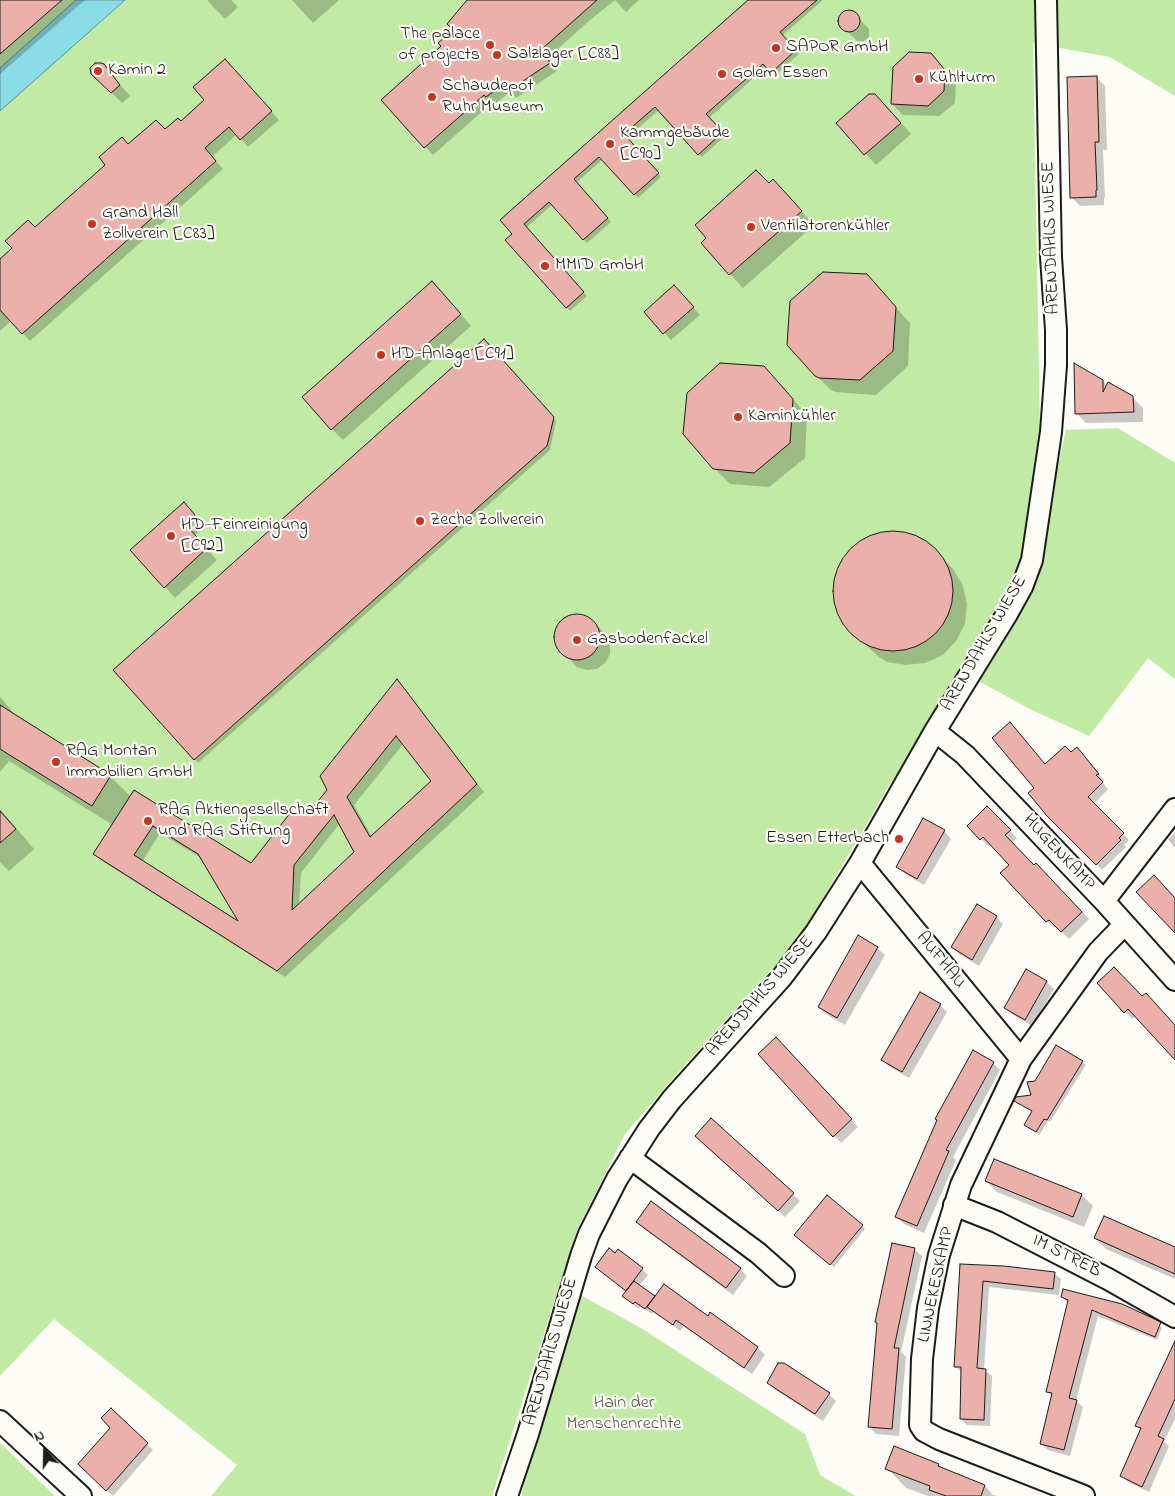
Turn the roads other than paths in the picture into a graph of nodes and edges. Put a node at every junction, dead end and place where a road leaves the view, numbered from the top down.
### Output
1 (1046, 0) edge
2 (935, 731) junction
3 (1175, 809) edge
4 (860, 863) junction
5 (1104, 901) junction
6 (1124, 925) junction
7 (1175, 980) edge
8 (1021, 1059) junction
9 (630, 1158) junction
10 (954, 1205) junction
11 (784, 1276) dead end
12 (1175, 1317) edge
13 (0, 1421) edge
14 (80, 1496) edge
15 (507, 1496) edge
16 (1084, 1496) edge

1 - 2 street, ARENDAHLS WIESE
2 - 4 street, ARENDAHLS WIESE
2 - 5 street, HUGENKAMP
3 - 5 street
4 - 8 street, AUFHAU
4 - 9 street, ARENDAHLS WIESE
5 - 6 street, HUGENKAMP
6 - 7 street, HUGENKAMP
6 - 8 street, LINNEKESKAMP
8 - 10 street, LINNEKESKAMP
9 - 11 street
9 - 15 street, ARENDAHLS WIESE
10 - 12 street, IM STREB
10 - 16 street, LINNEKESKAMP
13 - 14 street

